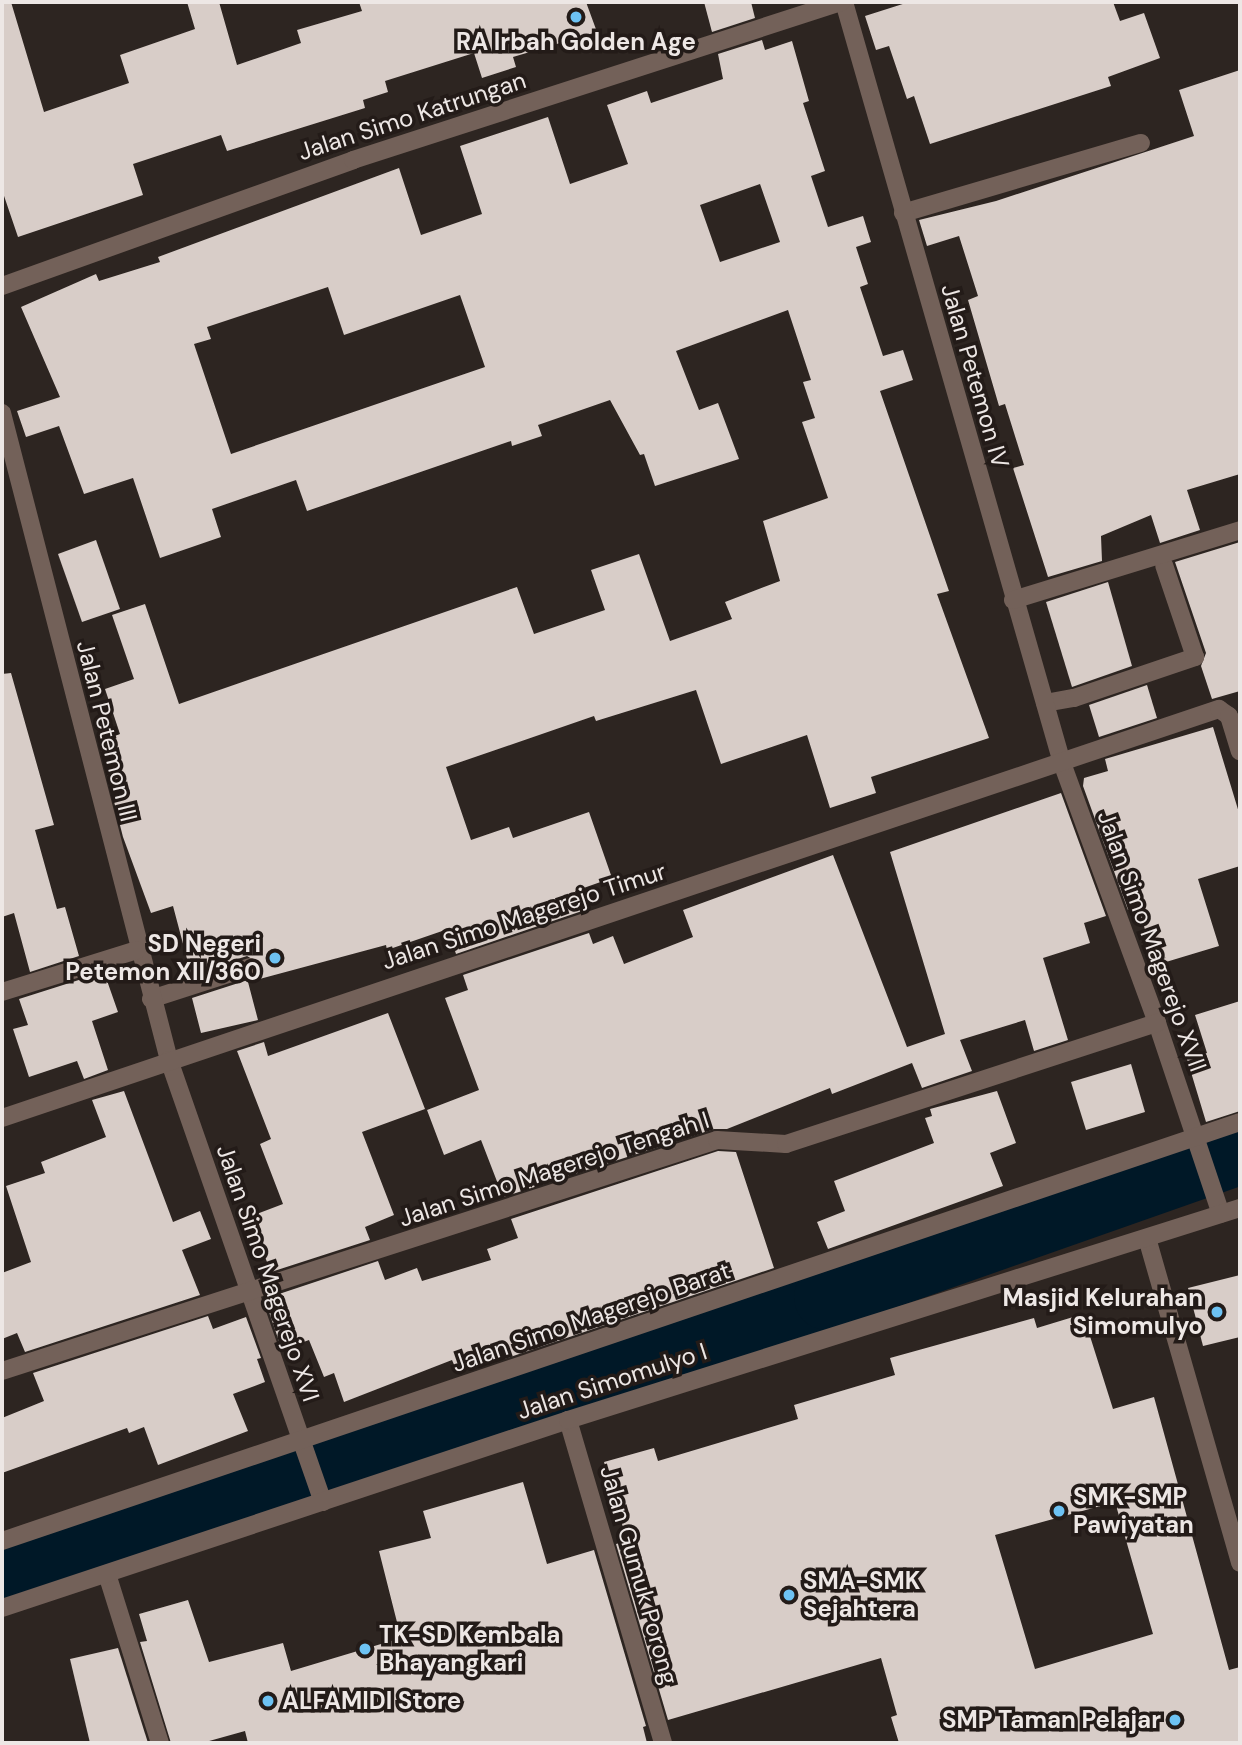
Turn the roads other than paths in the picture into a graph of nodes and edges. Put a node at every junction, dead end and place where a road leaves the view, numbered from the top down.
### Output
1 (843, 2) edge
2 (1140, 143) dead end
3 (903, 213) junction
4 (2, 286) edge
5 (2, 413) edge
6 (1240, 530) edge
7 (1164, 565) dead end
8 (1013, 600) junction
9 (1045, 703) junction
10 (1240, 751) edge
11 (1062, 763) junction
12 (137, 950) junction
13 (250, 967) dead end
14 (2, 992) edge
15 (151, 999) junction
16 (1157, 1023) junction
17 (169, 1060) junction
18 (2, 1118) edge
19 (1240, 1122) edge
20 (1197, 1141) junction
21 (1240, 1208) edge
22 (1221, 1214) junction
23 (1147, 1238) junction
24 (248, 1293) junction
25 (2, 1371) edge
26 (568, 1420) junction
27 (302, 1446) junction
28 (321, 1498) junction
29 (2, 1541) edge
30 (1240, 1563) edge
31 (107, 1574) junction
32 (2, 1608) edge
33 (160, 1743) edge
34 (663, 1743) edge

1 - 3 street, Jalan Petemon IV
1 - 4 street, Jalan Simo Katrungan
2 - 3 street
3 - 8 street, Jalan Petemon IV
5 - 12 street, Jalan Petemon III
6 - 8 street
7 - 9 street
8 - 9 street, Jalan Petemon IV
9 - 11 street, Jalan Petemon IV
10 - 11 street, Jalan Simo Magerejo Timur
11 - 16 street, Jalan Simo Magerejo XVII
11 - 17 street, Jalan Simo Magerejo Timur
12 - 14 street
12 - 15 street, Jalan Petemon III
13 - 15 street
15 - 17 street, Jalan Petemon III
16 - 20 street, Jalan Simo Magerejo XVII
16 - 24 street, Jalan Simo Magerejo Tengah I
17 - 18 street, Jalan Simo Magerejo Timur
17 - 24 street, Jalan Simo Magerejo XVI
19 - 20 street, Jalan Simo Magerejo Barat
20 - 22 street, Jalan Simo Magerejo XVII
20 - 27 street, Jalan Simo Magerejo Barat
21 - 22 street, Jalan Simomulyo I
22 - 23 street, Jalan Simomulyo I
23 - 26 street, Jalan Simomulyo I
23 - 30 street
24 - 25 street, Jalan Simo Magerejo Tengah I
24 - 27 street, Jalan Simo Magerejo XVI
26 - 28 street, Jalan Simomulyo I
26 - 34 street, Jalan Gumuk Porong
27 - 28 street, Jalan Simo Magerejo XVI
27 - 29 street, Jalan Simo Magerejo Barat
28 - 31 street, Jalan Simomulyo I
31 - 32 street, Jalan Simomulyo I
31 - 33 street

